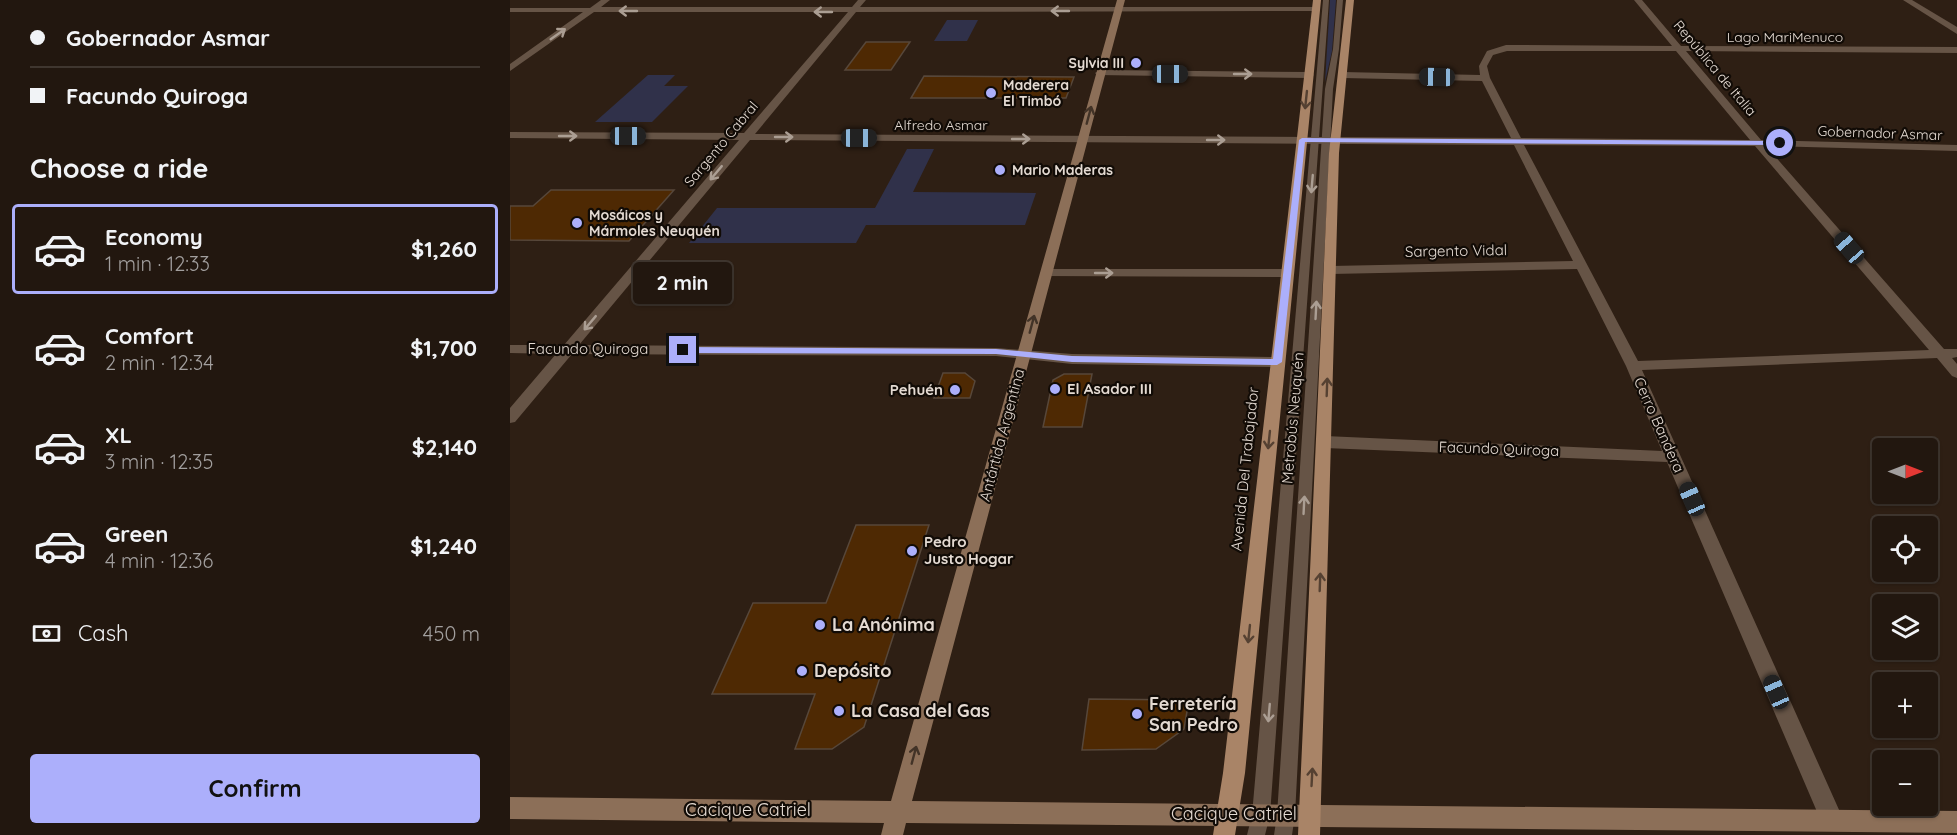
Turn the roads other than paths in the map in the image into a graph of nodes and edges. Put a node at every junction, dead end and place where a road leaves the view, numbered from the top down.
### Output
1 (606, 0) edge
2 (862, 0) edge
3 (1340, 0) edge
4 (1350, 0) edge
5 (1638, 0) edge
6 (1907, 0) edge
7 (1320, 3) edge
8 (1120, 4) edge
9 (510, 10) edge
10 (591, 11) junction
11 (852, 12) junction
12 (1957, 33) edge
13 (1682, 50) junction
14 (1957, 50) edge
15 (510, 68) edge
16 (1100, 74) junction
17 (1309, 75) junction
18 (1343, 75) junction
19 (1485, 78) junction
20 (510, 135) edge
21 (747, 137) junction
22 (1083, 139) junction
23 (1319, 141) junction
24 (1517, 141) junction
25 (1758, 143) junction
26 (1957, 148) edge
27 (1581, 265) junction
28 (1331, 270) junction
29 (1046, 273) junction
30 (1287, 273) junction
31 (510, 349) edge
32 (568, 349) junction
33 (1941, 353) junction
34 (1957, 353) edge
35 (1025, 354) junction
36 (1277, 362) junction
37 (1633, 366) junction
38 (1957, 373) edge
39 (510, 418) edge
40 (1325, 442) junction
41 (1673, 457) junction
42 (510, 808) edge
43 (899, 812) junction
44 (1832, 820) junction
45 (1957, 822) edge
46 (1226, 825) edge
47 (1258, 825) edge
48 (1284, 825) edge
49 (1310, 825) edge
50 (1724, 827) edge
51 (1925, 828) edge
52 (892, 835) edge

1 - 10 street
2 - 11 street, Sargento Cabral
3 - 23 lane, Metrobús Neuquén
4 - 18 main road, Avenida Del Trabajador
5 - 13 street, República de Italia
6 - 12 street
7 - 8 street
7 - 17 main road, Avenida Del Trabajador
7 - 23 lane, Metrobús Neuquén
8 -> 11 street
8 - 16 main road, Antártida Argentina
9 - 10 street
11 -> 10 street
15 -> 10 street
11 - 21 street, Sargento Cabral
13 - 14 street, Lago MariMenuco
13 - 19 street, Lago MariMenuco
13 - 25 street, República de Italia
16 -> 17 street
22 -> 16 main road, Antártida Argentina
17 -> 23 main road, Avenida Del Trabajador
18 - 19 street
18 - 23 main road, Avenida Del Trabajador
19 - 24 street, Cerro Bandera
20 -> 21 street, Alfredo Asmar
21 -> 22 street, Alfredo Asmar
21 -> 32 street, Sargento Cabral
22 -> 23 street, Alfredo Asmar
22 - 29 main road, Antártida Argentina
23 - 24 street, Gobernador Asmar
23 - 28 main road, Avenida Del Trabajador
23 - 30 main road, Avenida Del Trabajador
23 -> 47 lane, Metrobús Neuquén
48 -> 23 lane, Metrobús Neuquén
24 - 25 street, Gobernador Asmar
24 - 27 street, Cerro Bandera
25 - 26 street, Gobernador Asmar
25 - 33 street, República de Italia
27 - 28 street, Sargento Vidal
27 - 37 street, Cerro Bandera
40 -> 28 main road, Avenida Del Trabajador
29 -> 30 street
35 -> 29 main road, Antártida Argentina
30 - 36 main road, Avenida Del Trabajador
31 - 32 street, Facundo Quiroga
32 - 35 street, Facundo Quiroga
32 - 39 street, Sargento Cabral
33 - 34 street
33 - 37 street
33 - 38 street, República de Italia
35 - 36 street, Facundo Quiroga
43 -> 35 main road, Antártida Argentina
36 -> 46 main road, Avenida Del Trabajador
37 - 41 street, Cerro Bandera
40 - 41 street, Facundo Quiroga
49 -> 40 main road, Avenida Del Trabajador
41 - 44 street, Cerro Bandera
42 - 43 main road, Cacique Catriel
43 - 46 main road, Cacique Catriel
43 - 52 main road, Antártida Argentina
44 - 50 main road, Cacique Catriel
44 - 51 main road, Cacique Catriel
45 - 51 main road, Cacique Catriel
46 - 47 main road, Cacique Catriel
47 - 48 main road, Cacique Catriel
48 - 49 main road, Cacique Catriel
49 - 50 main road, Cacique Catriel

